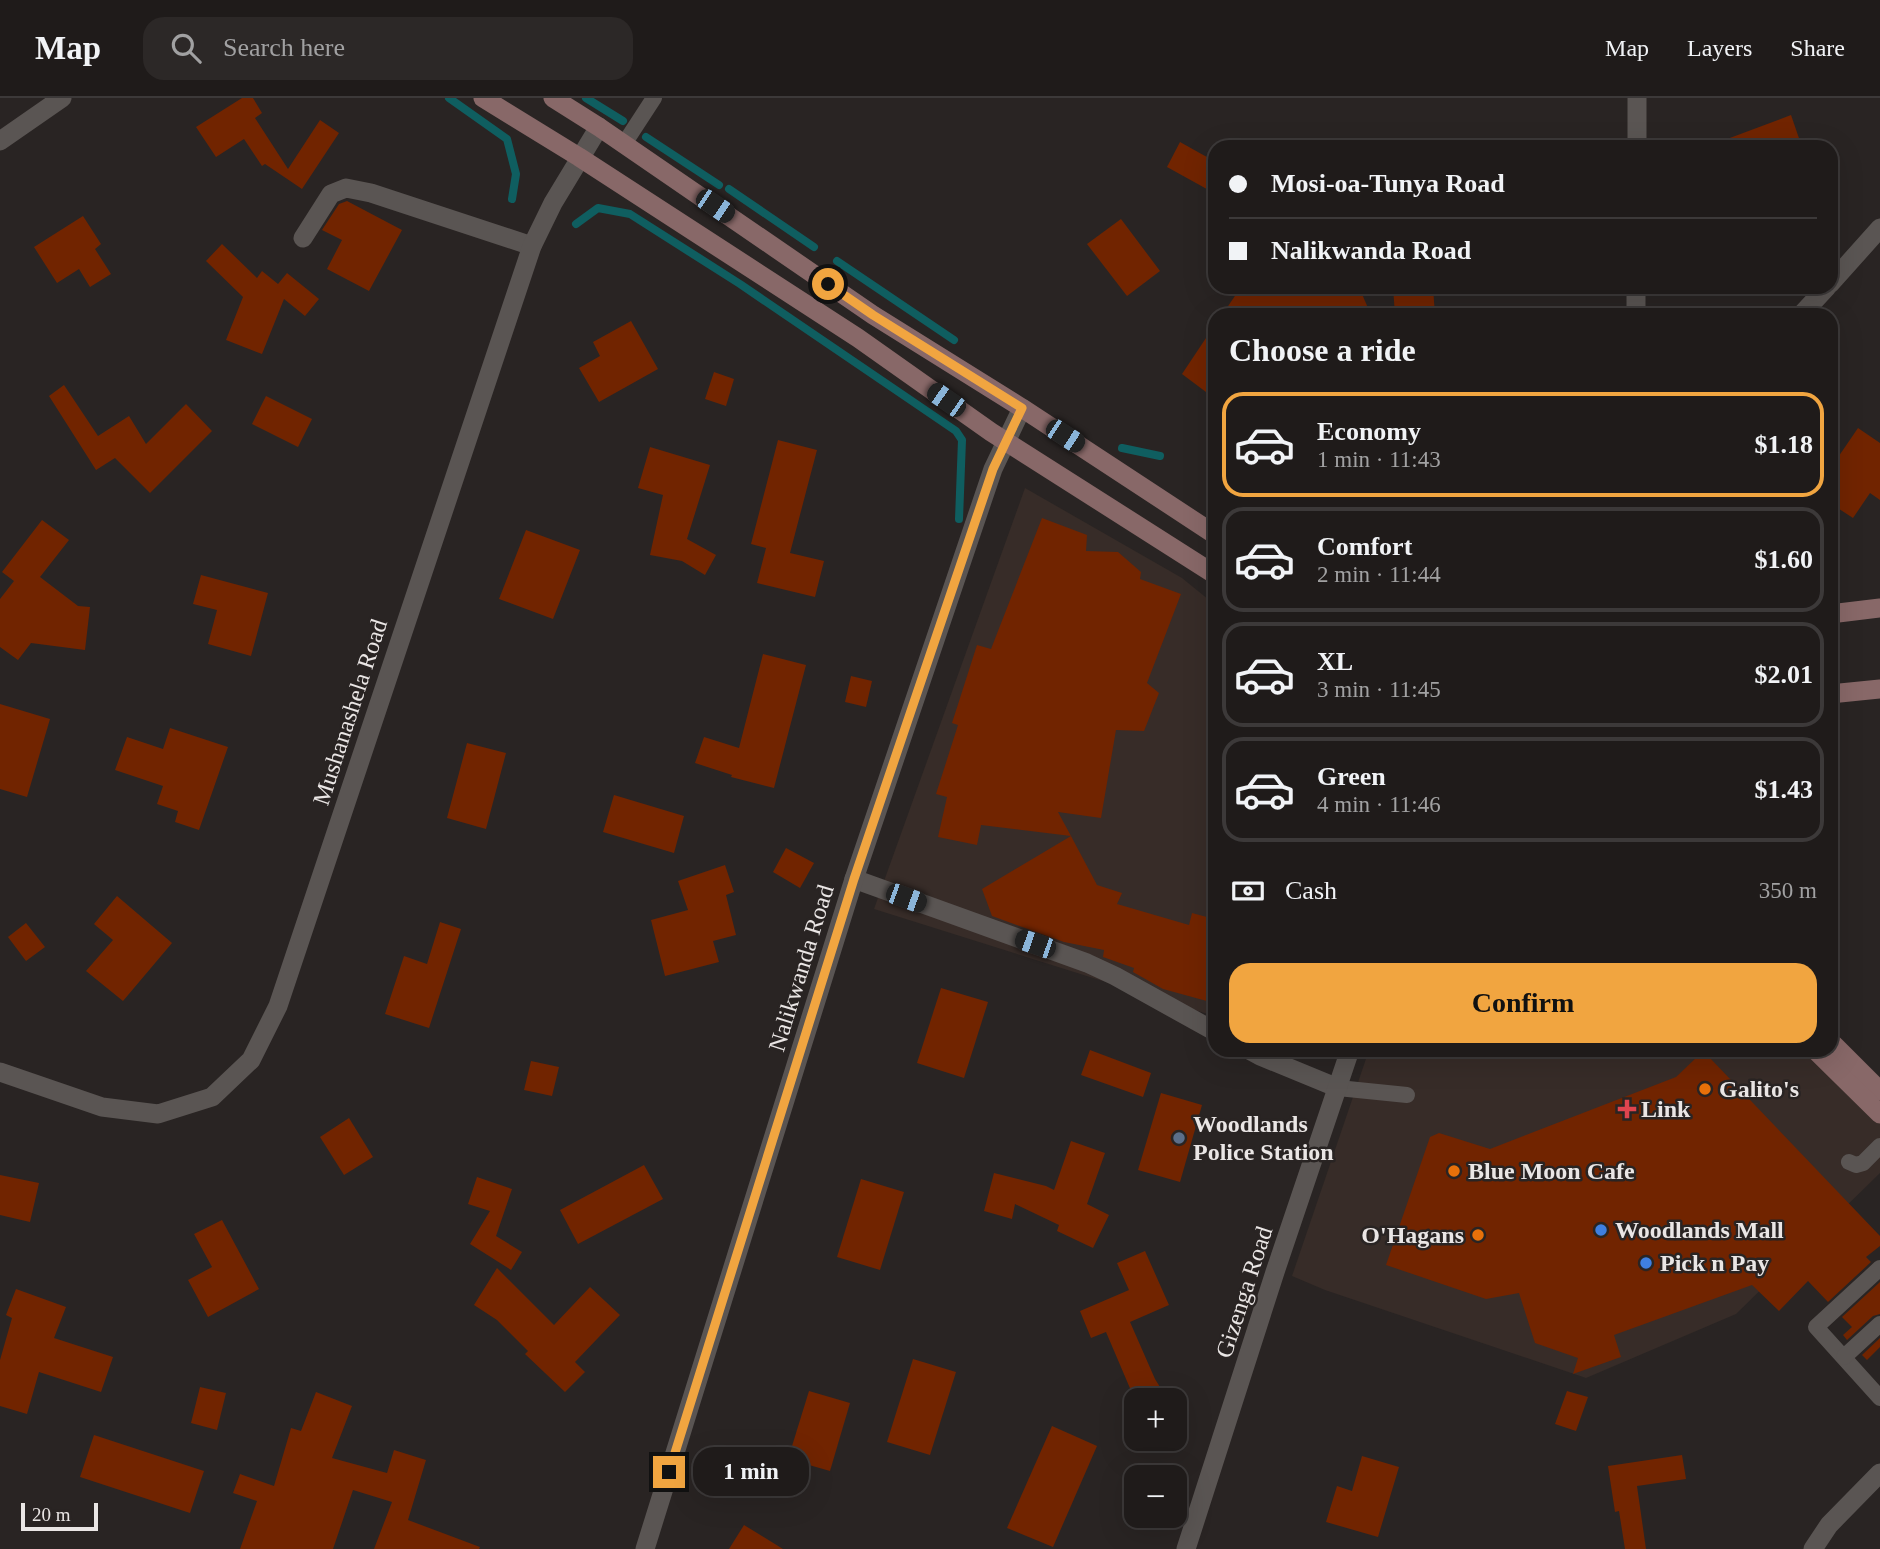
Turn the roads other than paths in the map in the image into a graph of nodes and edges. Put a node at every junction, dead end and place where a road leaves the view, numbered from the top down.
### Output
1 (62, 98) edge
2 (483, 98) edge
3 (553, 98) edge
4 (654, 98) edge
5 (1637, 98) edge
6 (599, 127) junction
7 (1637, 140) edge
8 (0, 141) edge
9 (624, 144) junction
10 (579, 157) junction
11 (1880, 228) edge
12 (303, 238) dead end
13 (531, 246) junction
14 (1838, 275) edge
15 (1821, 294) edge
16 (1808, 308) edge
17 (1022, 408) junction
18 (1006, 440) junction
19 (1208, 530) edge
20 (1208, 570) edge
21 (1880, 608) edge
22 (1838, 613) edge
23 (1880, 689) edge
24 (1838, 693) edge
25 (854, 879) junction
26 (1208, 1028) edge
27 (1838, 1049) edge
28 (1265, 1057) edge
29 (1348, 1057) edge
30 (1822, 1057) edge
31 (0, 1072) edge
32 (1338, 1088) junction
33 (1880, 1091) edge
34 (1407, 1095) dead end
35 (1880, 1114) edge
36 (1880, 1146) edge
37 (1849, 1162) dead end
38 (1880, 1268) edge
39 (1880, 1324) edge
40 (1844, 1357) junction
41 (1880, 1398) edge
42 (1880, 1473) edge
43 (645, 1549) edge
44 (1186, 1549) edge
45 (1813, 1549) edge

1 - 8 street
2 - 10 main road
3 - 6 main road
4 - 9 lane
5 - 7 street
6 - 9 main road
6 - 10 street, Mushanashela Road
9 - 17 main road
10 - 13 street, Mushanashela Road
10 - 18 main road
11 - 14 street
12 - 13 street
13 - 31 street, Mushanashela Road
15 - 16 street
17 - 18 street, Nalikwanda Road
17 - 19 main road
18 - 20 main road
18 - 25 street, Nalikwanda Road
21 - 22 main road
23 - 24 main road
25 - 26 street
25 - 43 street, Nalikwanda Road
27 - 33 main road
28 - 32 street
29 - 32 street, Gizenga Road
30 - 35 main road
32 - 34 lane
32 - 44 street, Gizenga Road
36 - 37 lane
38 - 40 lane
39 - 40 lane
40 - 41 lane
42 - 45 street

